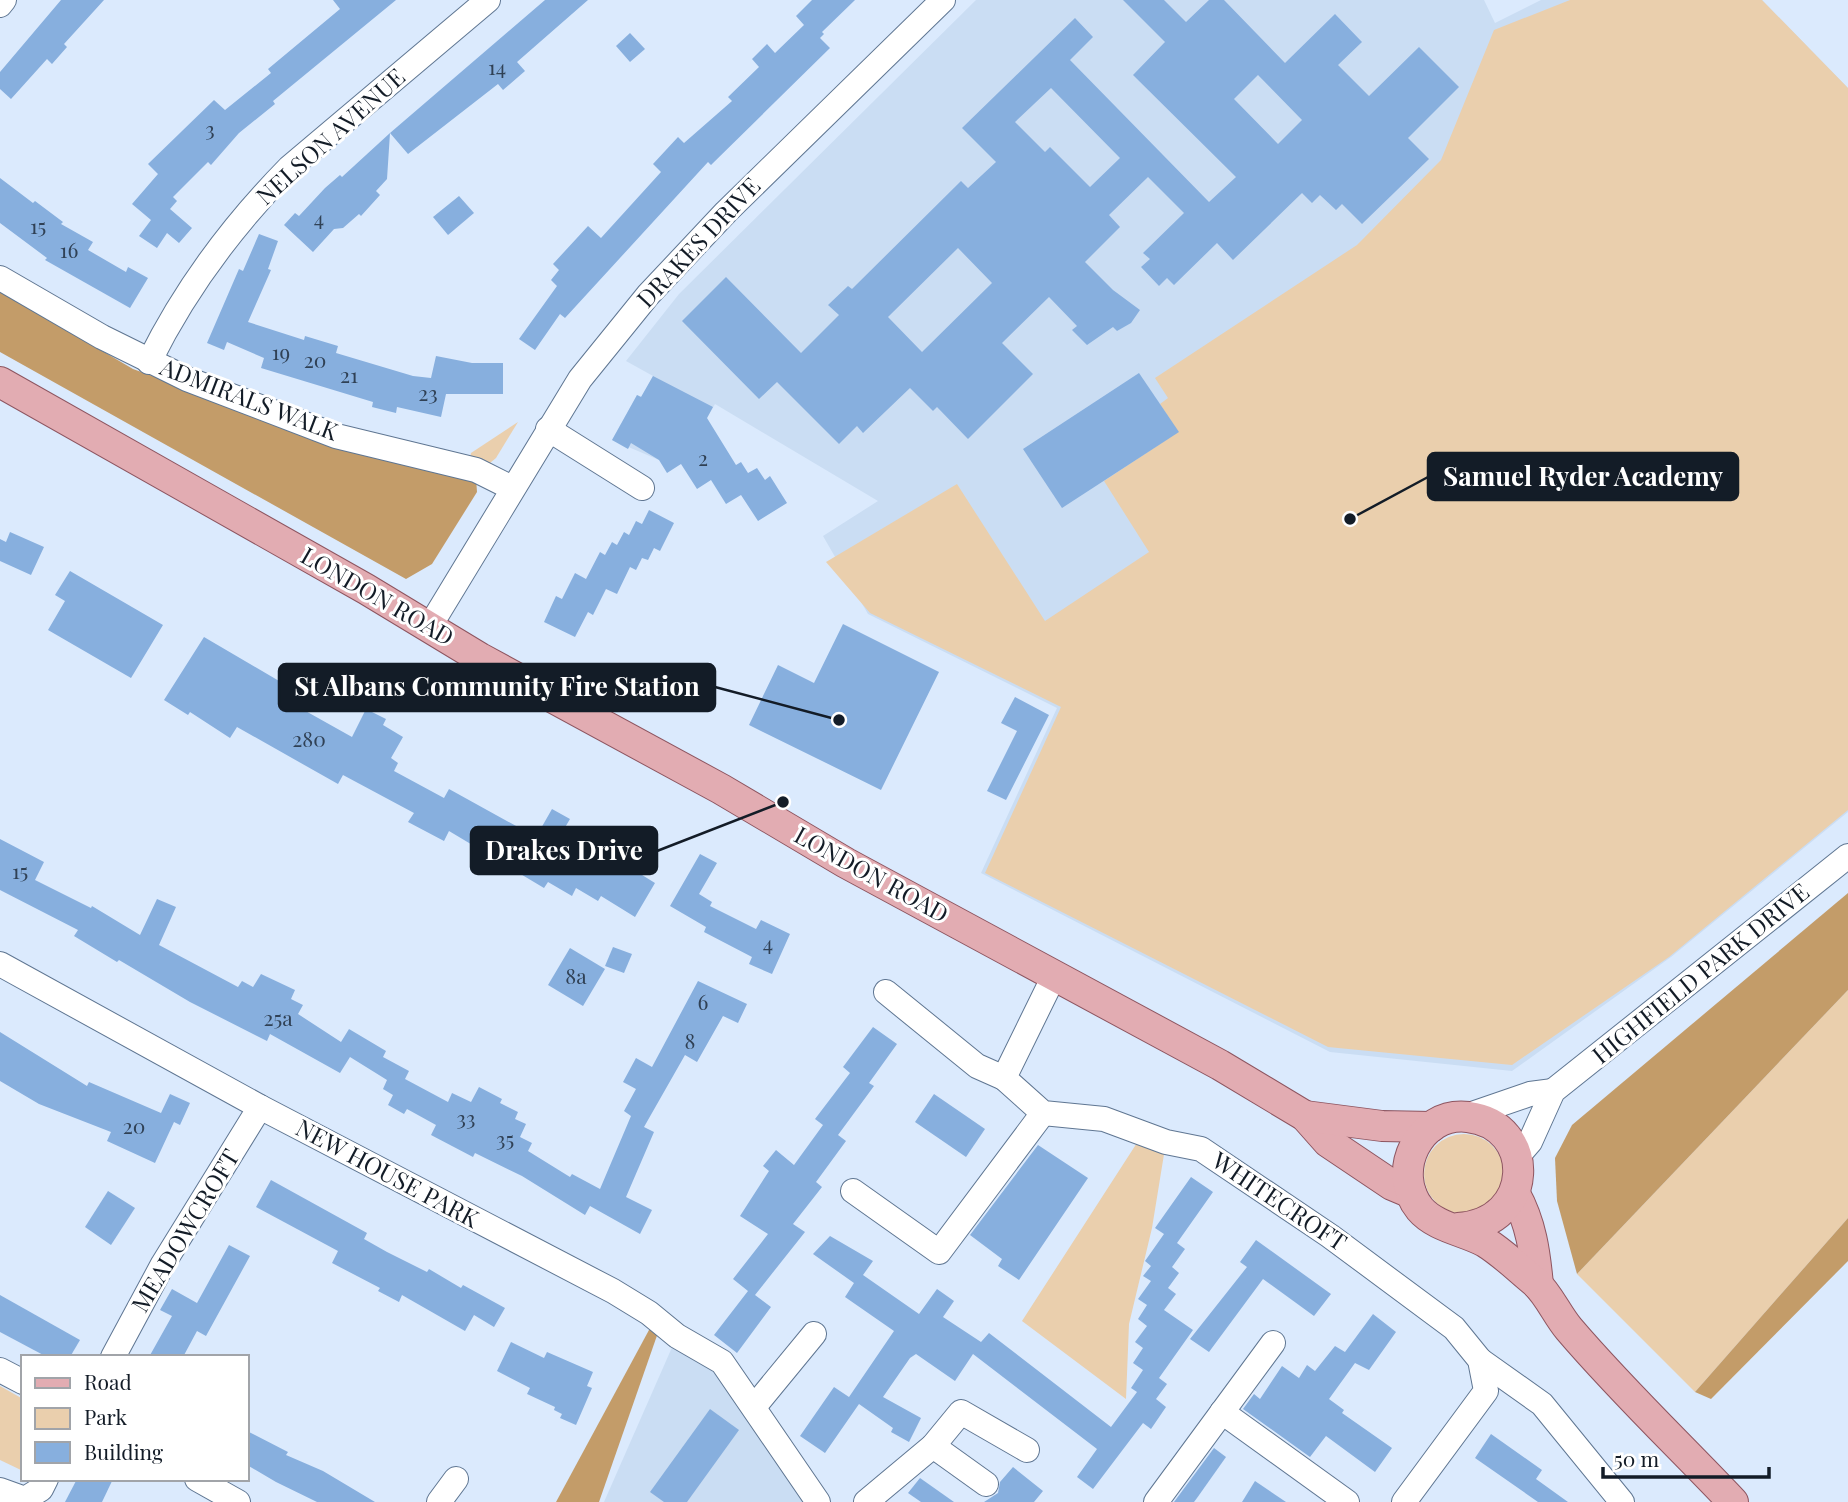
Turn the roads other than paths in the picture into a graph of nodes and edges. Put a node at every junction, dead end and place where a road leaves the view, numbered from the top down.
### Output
1 (4, 0) edge
2 (488, 0) edge
3 (943, 0) edge
4 (0, 5) edge
5 (0, 278) edge
6 (149, 362) junction
7 (0, 382) edge
8 (548, 429) junction
9 (512, 488) junction
10 (642, 488) dead end
11 (430, 626) junction
12 (1848, 856) edge
13 (0, 964) edge
14 (1055, 974) junction
15 (886, 992) dead end
16 (1004, 1078) junction
17 (1553, 1091) junction
18 (260, 1107) junction
19 (1043, 1113) junction
20 (1305, 1116) junction
21 (1466, 1116) junction
22 (1431, 1127) junction
23 (1517, 1157) junction
24 (853, 1191) dead end
25 (1411, 1193) junction
26 (1515, 1194) junction
27 (1458, 1228) junction
28 (1538, 1285) junction
29 (814, 1334) dead end
30 (1273, 1343) dead end
31 (114, 1355) edge
32 (1480, 1360) junction
33 (0, 1370) edge
34 (21, 1381) edge
35 (754, 1407) junction
36 (1222, 1412) junction
37 (933, 1446) junction
38 (1027, 1450) dead end
39 (456, 1479) dead end
40 (45, 1481) edge
41 (200, 1481) edge
42 (986, 1484) dead end
43 (0, 1490) edge
44 (237, 1502) edge
45 (439, 1502) edge
46 (818, 1502) edge
47 (866, 1502) edge
48 (1156, 1502) edge
49 (1347, 1502) edge
50 (1404, 1502) edge
51 (1622, 1502) edge
52 (1733, 1502) edge

1 - 4 street
2 - 6 street, NELSON AVENUE
3 - 8 street, DRAKES DRIVE
5 - 6 street, ADMIRALS WALK
6 - 9 street, ADMIRALS WALK
7 - 11 main road, LONDON ROAD
8 - 9 street, DRAKES DRIVE
8 - 10 street
9 - 11 street, DRAKES DRIVE
11 - 14 main road, LONDON ROAD
12 - 17 street, HIGHFIELD PARK DRIVE
13 - 18 street, NEW HOUSE PARK
14 - 16 street
14 - 20 main road, LONDON ROAD
15 - 16 street
16 - 19 street
17 - 21 street, HIGHFIELD PARK DRIVE
17 - 23 street, HIGHFIELD PARK DRIVE
18 - 31 street, MEADOWCROFT
18 - 35 street, NEW HOUSE PARK
19 - 24 street
19 - 32 street, WHITECROFT
20 - 22 main road, LONDON ROAD
20 - 25 main road, LONDON ROAD
21 - 22 main road, LONDON ROAD
21 - 23 main road
22 - 25 main road
23 - 26 main road, LONDON ROAD
25 - 27 main road, LONDON ROAD
26 - 27 main road
26 - 28 main road, LONDON ROAD
27 - 28 main road, LONDON ROAD
28 - 52 main road, LONDON ROAD
29 - 35 street
30 - 36 street
32 - 50 street
32 - 51 street
33 - 34 street
35 - 46 street, NEW HOUSE PARK
36 - 48 street
36 - 49 street
37 - 38 street
37 - 42 street
37 - 47 street
39 - 45 street
40 - 43 street
41 - 44 street

